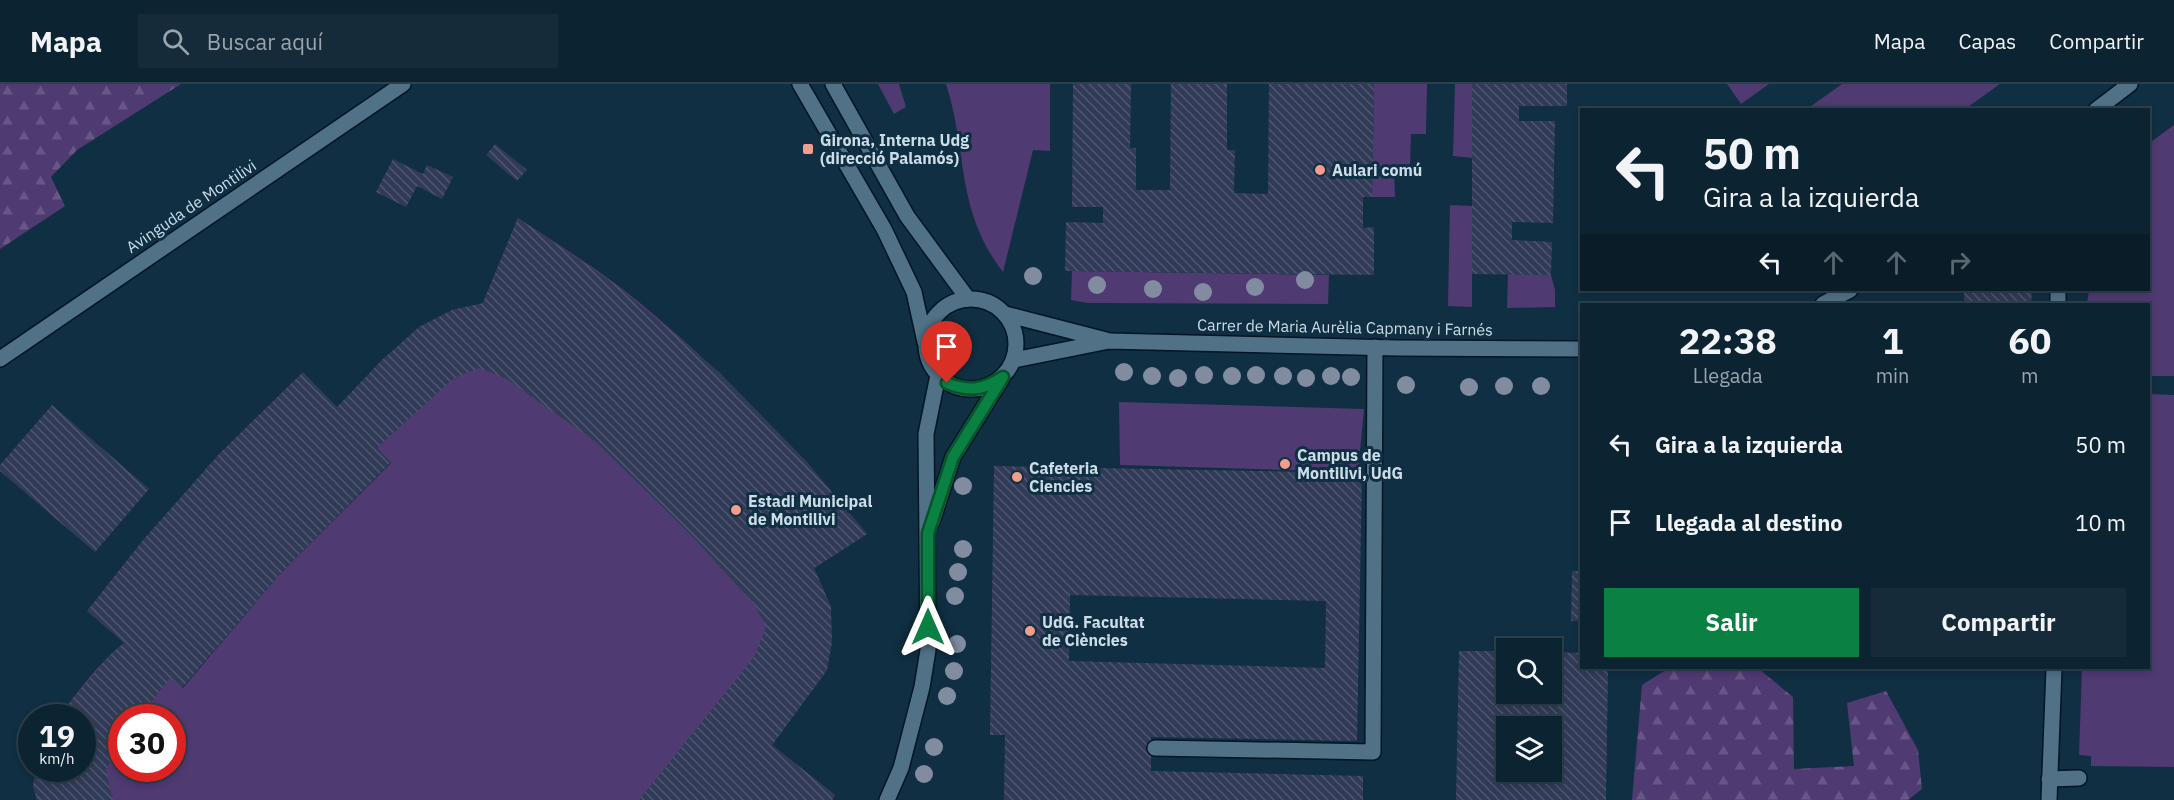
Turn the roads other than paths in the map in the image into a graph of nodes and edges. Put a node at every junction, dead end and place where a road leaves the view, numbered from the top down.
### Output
1 (403, 84) edge
2 (801, 84) edge
3 (833, 84) edge
4 (2130, 84) edge
5 (2099, 108) edge
6 (1848, 291) edge
7 (968, 299) junction
8 (1825, 303) edge
9 (1005, 314) junction
10 (1108, 341) junction
11 (926, 342) junction
12 (1375, 347) junction
13 (1580, 348) edge
14 (0, 359) edge
15 (1014, 360) junction
16 (938, 375) junction
17 (1003, 377) junction
18 (928, 533) junction
19 (2054, 669) edge
20 (1155, 748) dead end
21 (2079, 778) dead end
22 (2049, 779) junction
23 (887, 800) edge
24 (2049, 800) edge

1 - 14 street, Avinguda de Montilivi
2 - 11 street
3 - 7 street
4 - 5 street
6 - 8 street
7 - 9 street
7 - 11 street
9 - 10 street, Carrer de Maria Aurèlia Capmany i Farnés
9 - 15 street
10 - 12 street, Carrer de Maria Aurèlia Capmany i Farnés
10 - 15 street, Carrer de Maria Aurèlia Capmany i Farnés
11 - 16 street
12 - 13 street, Carrer de Maria Aurèlia Capmany i Farnés
12 - 20 street
15 - 17 street
16 - 17 street
16 - 18 street
17 - 18 street
18 - 23 street
19 - 22 street
21 - 22 street
22 - 24 street

